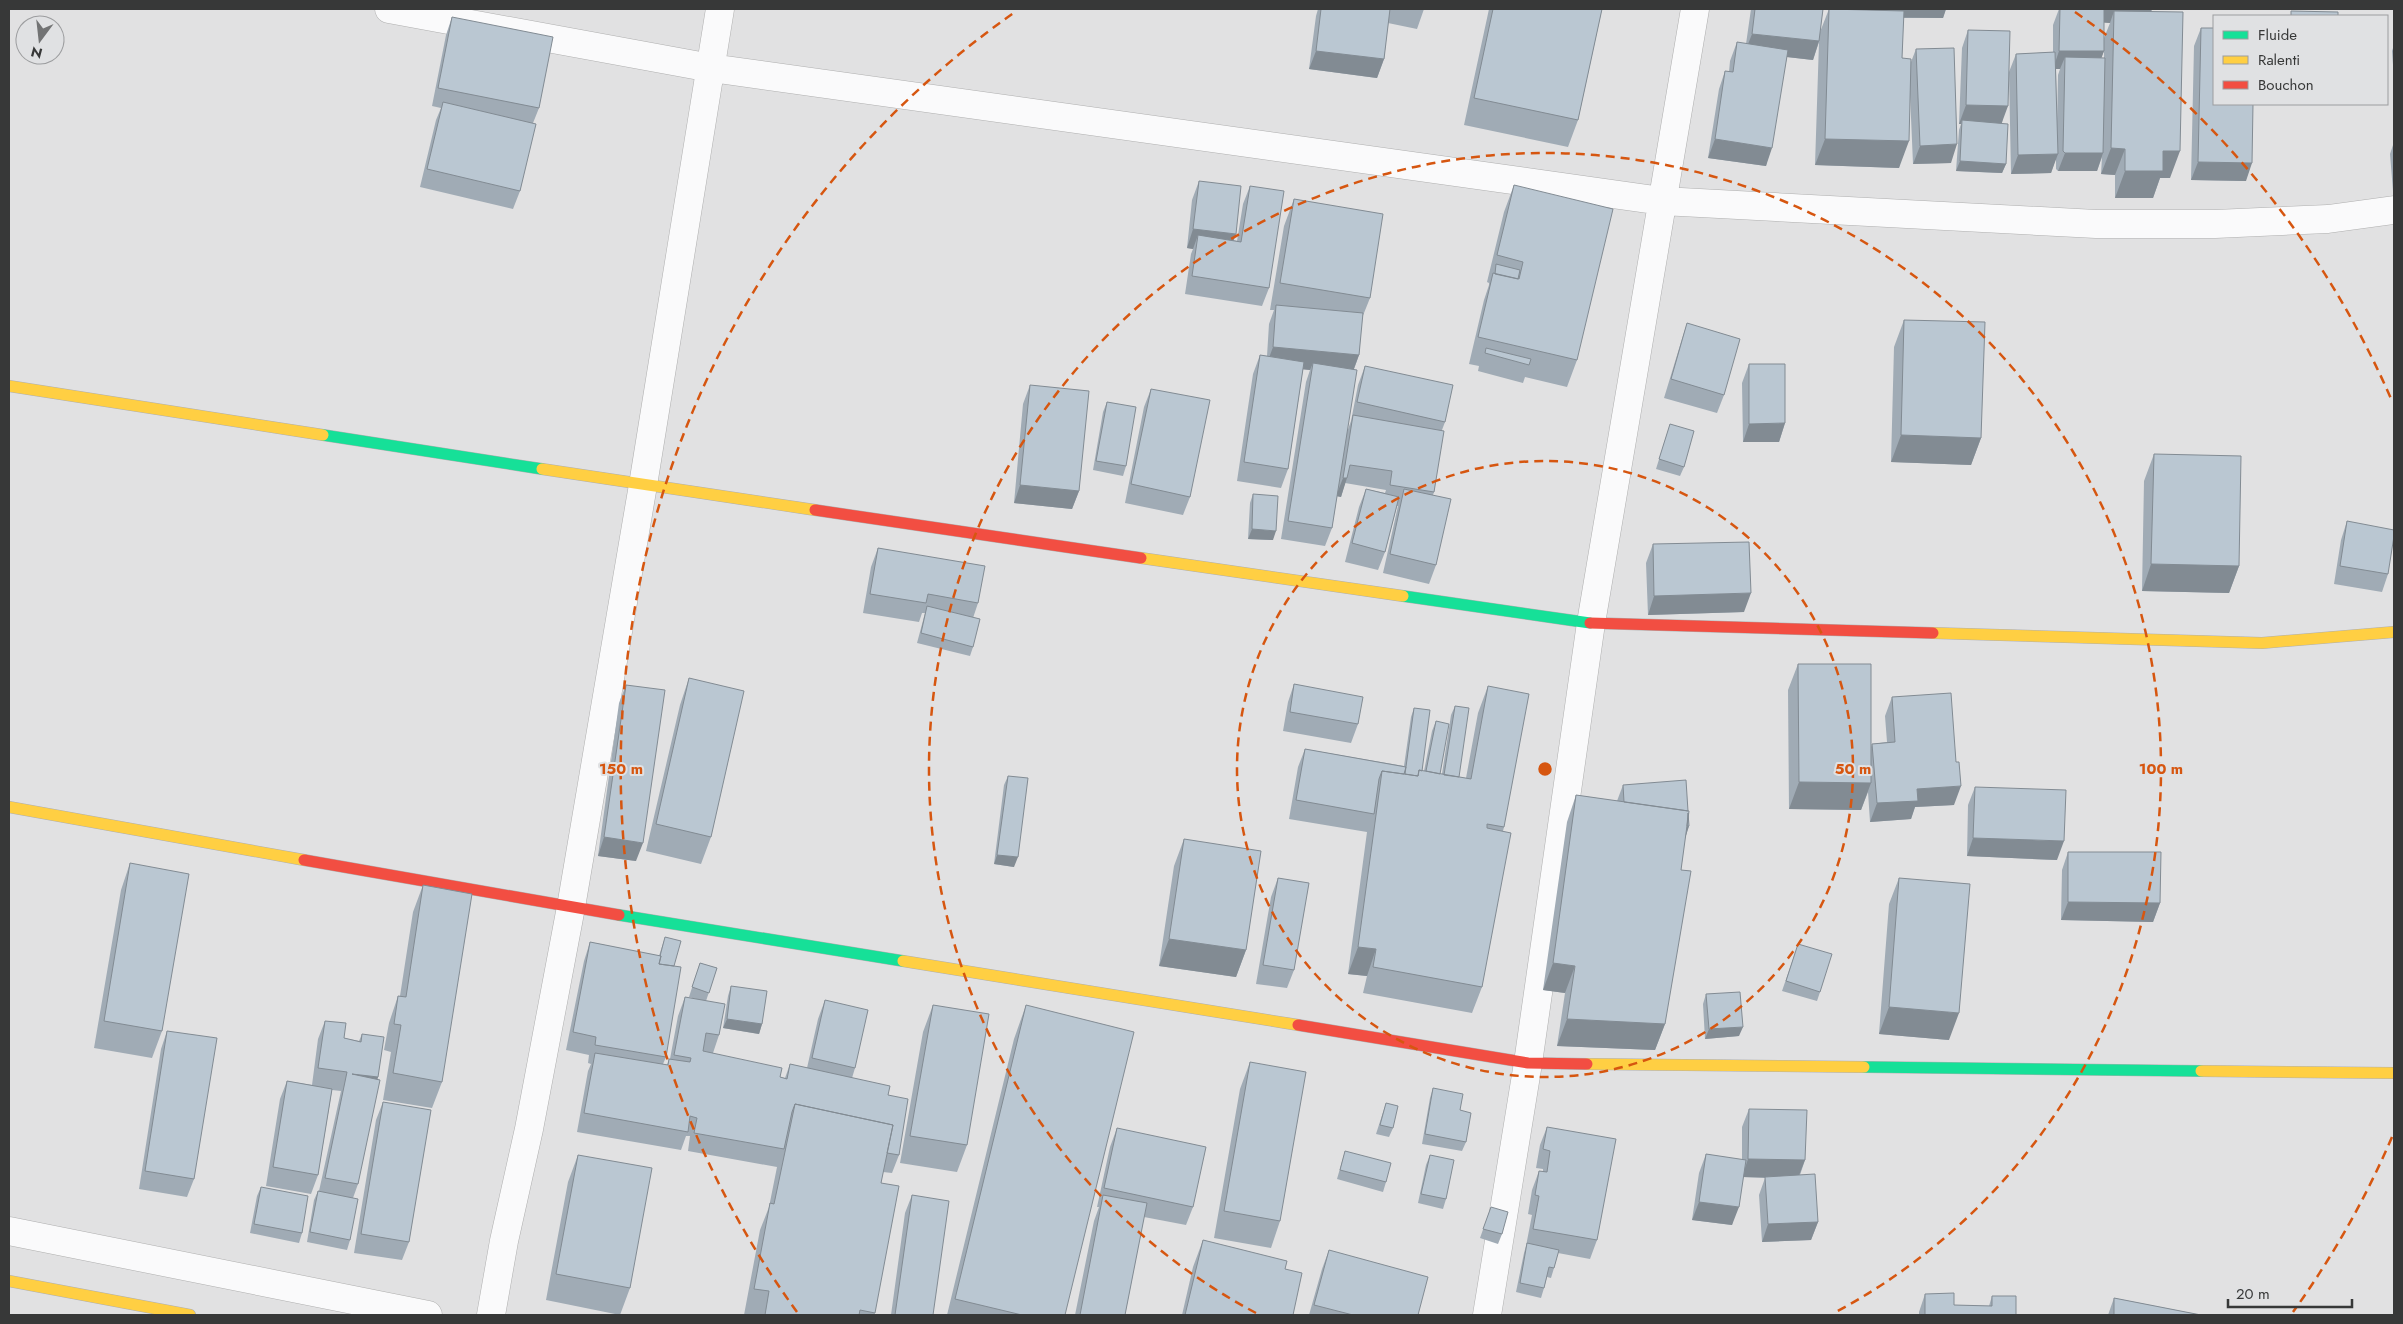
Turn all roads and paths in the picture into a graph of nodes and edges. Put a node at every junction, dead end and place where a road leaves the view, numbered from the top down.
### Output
1 (389, 9) edge
2 (720, 9) edge
3 (1696, 9) edge
4 (711, 68) junction
5 (1662, 200) junction
6 (2394, 210) edge
7 (9, 386) edge
8 (643, 485) junction
9 (1591, 623) junction
10 (2394, 632) edge
11 (9, 807) edge
12 (571, 907) junction
13 (1528, 1063) junction
14 (2394, 1073) edge
15 (9, 1231) edge
16 (9, 1281) edge
17 (190, 1315) edge
18 (428, 1315) edge
19 (491, 1315) edge
20 (1487, 1315) edge

1 - 4 street
2 - 4 street
3 - 5 street
4 - 5 street
4 - 8 street
5 - 6 street
5 - 9 street
7 - 8 street
8 - 9 street
8 - 12 street
9 - 10 street
9 - 13 street
11 - 12 street
12 - 13 street
12 - 19 street
13 - 14 street
13 - 20 street
15 - 18 street
16 - 17 street

